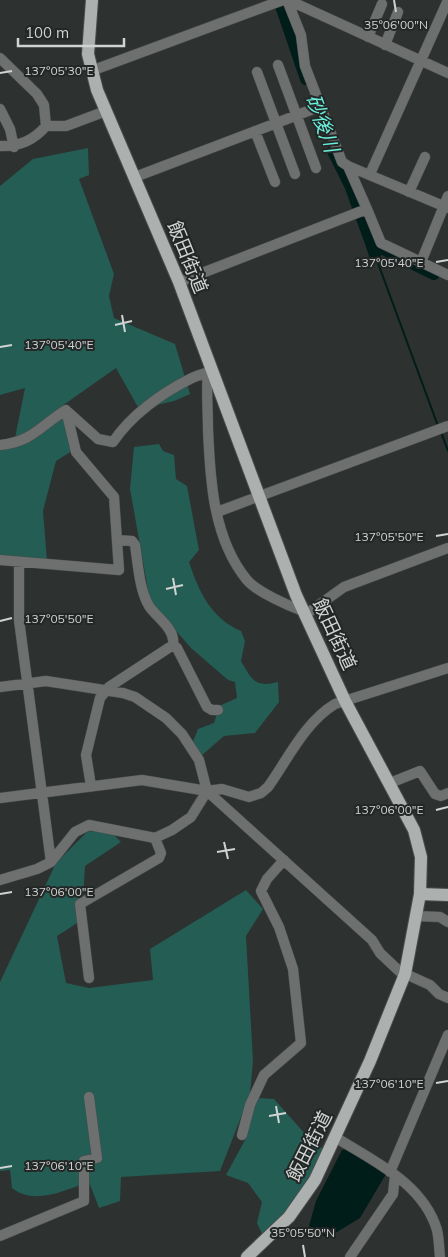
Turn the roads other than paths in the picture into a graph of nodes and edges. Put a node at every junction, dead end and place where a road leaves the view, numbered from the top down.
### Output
1 (286, 0) edge
2 (448, 0) edge
3 (91, 1) edge
4 (382, 4) dead end
5 (398, 12) dead end
6 (368, 37) junction
7 (385, 45) junction
8 (0, 58) edge
9 (420, 60) junction
10 (278, 65) dead end
11 (91, 71) junction
12 (257, 72) dead end
13 (448, 73) edge
14 (320, 106) junction
15 (0, 109) edge
16 (106, 111) junction
17 (295, 116) junction
18 (277, 122) junction
19 (46, 126) junction
20 (255, 131) junction
21 (0, 146) edge
22 (14, 146) junction
23 (425, 157) dead end
24 (348, 166) junction
25 (316, 168) dead end
26 (295, 174) dead end
27 (370, 174) junction
28 (135, 177) junction
29 (275, 182) dead end
30 (409, 192) junction
31 (448, 196) edge
32 (446, 207) edge
33 (362, 212) junction
34 (421, 262) junction
35 (448, 275) edge
36 (179, 282) junction
37 (211, 371) junction
38 (66, 410) junction
39 (448, 426) edge
40 (0, 445) edge
41 (260, 495) junction
42 (217, 512) junction
43 (118, 540) junction
44 (448, 548) edge
45 (0, 560) edge
46 (19, 562) junction
47 (304, 613) junction
48 (173, 645) junction
49 (448, 668) edge
50 (26, 683) junction
51 (0, 687) edge
52 (105, 691) junction
53 (345, 701) junction
54 (218, 710) dead end
55 (390, 783) junction
56 (91, 786) junction
57 (207, 791) junction
58 (41, 792) junction
59 (448, 793) edge
60 (0, 798) edge
61 (155, 838) junction
62 (284, 860) junction
63 (51, 862) junction
64 (0, 880) edge
65 (420, 894) junction
66 (448, 895) edge
67 (416, 916) junction
68 (448, 922) edge
69 (405, 974) junction
70 (89, 978) dead end
71 (448, 998) edge
72 (448, 1035) edge
73 (89, 1097) dead end
74 (242, 1135) dead end
75 (335, 1137) junction
76 (393, 1174) junction
77 (0, 1236) edge
78 (247, 1257) edge
79 (350, 1257) edge
80 (440, 1257) edge

1 - 6 street
1 - 11 street
1 - 14 street
2 - 9 street
3 - 11 main road, 飯田街道
4 - 6 street
5 - 7 street
6 - 7 street
7 - 9 street
8 - 19 street
9 - 13 street
9 - 27 street
10 - 17 street
11 - 16 main road, 飯田街道
12 - 18 street
14 - 17 street
14 - 24 street
15 - 22 street
16 - 19 street
16 - 28 main road, 飯田街道
17 - 18 street
17 - 25 street
18 - 20 street
18 - 26 street
19 - 22 street
20 - 28 street
20 - 29 street
21 - 22 street
23 - 30 street
24 - 27 street
24 - 33 street
27 - 30 street
28 - 36 main road, 飯田街道
30 - 32 street
31 - 32 street
32 - 34 street
33 - 34 street
33 - 36 street
34 - 35 street
36 - 37 main road, 飯田街道
37 - 38 street
37 - 41 main road, 飯田街道
37 - 42 street
38 - 40 street
38 - 43 street
39 - 41 street
41 - 42 street
41 - 47 main road, 飯田街道
42 - 47 street
43 - 46 street
43 - 48 street
44 - 47 street
45 - 46 street
46 - 50 street
47 - 53 main road, 飯田街道
48 - 52 street
48 - 54 street
49 - 53 street
50 - 51 street
50 - 52 street
50 - 58 street
52 - 56 street
52 - 57 street
53 - 55 main road, 飯田街道
53 - 57 street
55 - 59 street
55 - 65 main road, 飯田街道
56 - 57 street
56 - 58 street
57 - 61 street
57 - 62 street
58 - 60 street
58 - 63 street
61 - 63 street
61 - 70 street
62 - 69 street
62 - 74 street
63 - 64 street
65 - 66 main road
65 - 67 main road, 飯田街道
67 - 68 street
67 - 69 main road, 飯田街道
69 - 71 street
69 - 75 main road, 飯田街道
72 - 76 street
73 - 77 street
75 - 76 street
75 - 78 main road, 飯田街道
76 - 79 street
76 - 80 street

